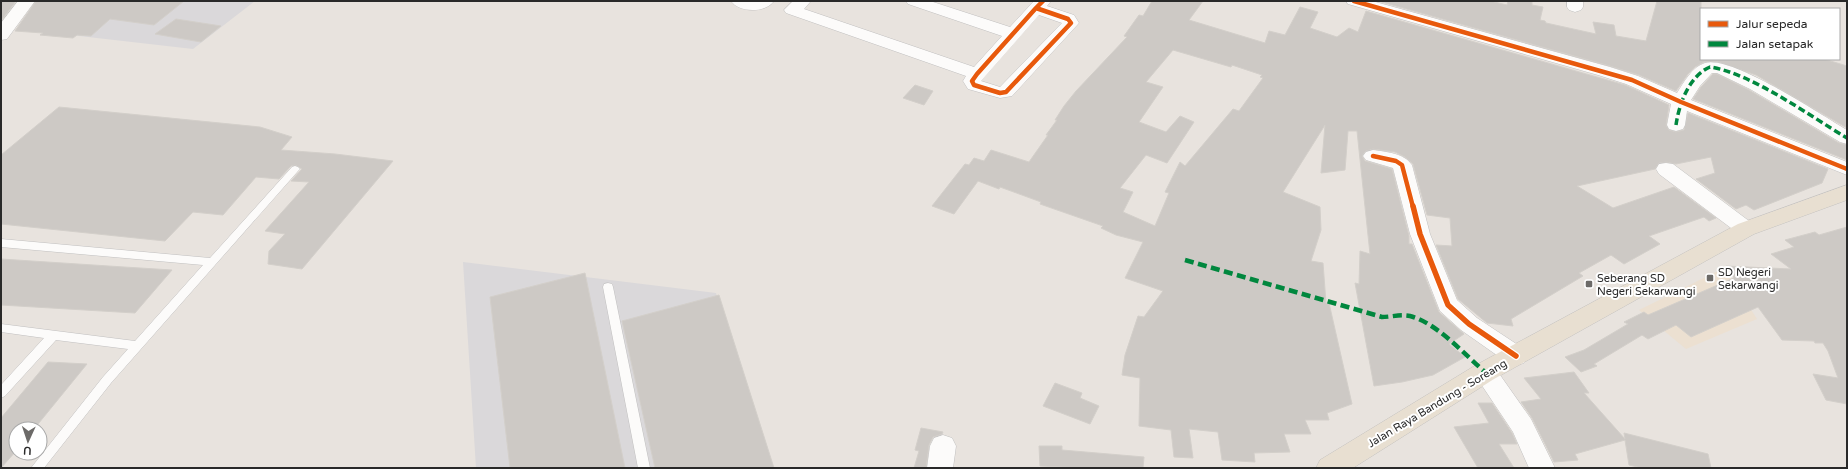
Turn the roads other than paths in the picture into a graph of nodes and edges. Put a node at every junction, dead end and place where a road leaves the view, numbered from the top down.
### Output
1 (27, 1) edge
2 (739, 1) edge
3 (766, 1) edge
4 (914, 1) edge
5 (1354, 1) edge
6 (942, 5) edge
7 (1040, 5) edge
8 (797, 6) edge
9 (3, 29) edge
10 (1013, 34) junction
11 (977, 74) junction
12 (1680, 102) junction
13 (1676, 125) dead end
14 (1847, 138) edge
15 (1373, 156) dead end
16 (295, 169) dead end
17 (1666, 170) dead end
18 (1847, 170) edge
19 (1847, 192) edge
20 (1746, 229) junction
21 (1, 243) edge
22 (212, 262) junction
23 (608, 286) dead end
24 (1, 328) edge
25 (53, 335) junction
26 (138, 346) junction
27 (1516, 356) junction
28 (1485, 372) junction
29 (1, 393) edge
30 (37, 468) edge
31 (644, 468) edge
32 (1330, 468) edge
33 (1542, 468) edge

1 - 9 street
2 - 3 street
3 - 8 street
4 - 6 street
5 - 12 street
6 - 10 street
7 - 10 street
7 - 11 street
8 - 11 street
10 - 11 street
12 - 13 street
12 - 14 street
12 - 18 street
15 - 27 street
16 - 22 lane
17 - 20 street
19 - 20 main road, Jalan Raya Bandung - Soreang
20 - 27 main road, Jalan Raya Bandung - Soreang
21 - 22 lane
22 - 26 lane
23 - 31 lane
24 - 25 lane
25 - 26 lane
25 - 29 lane
26 - 30 lane
27 - 28 main road, Jalan Raya Bandung - Soreang
28 - 32 main road, Jalan Raya Bandung - Soreang
28 - 33 street

